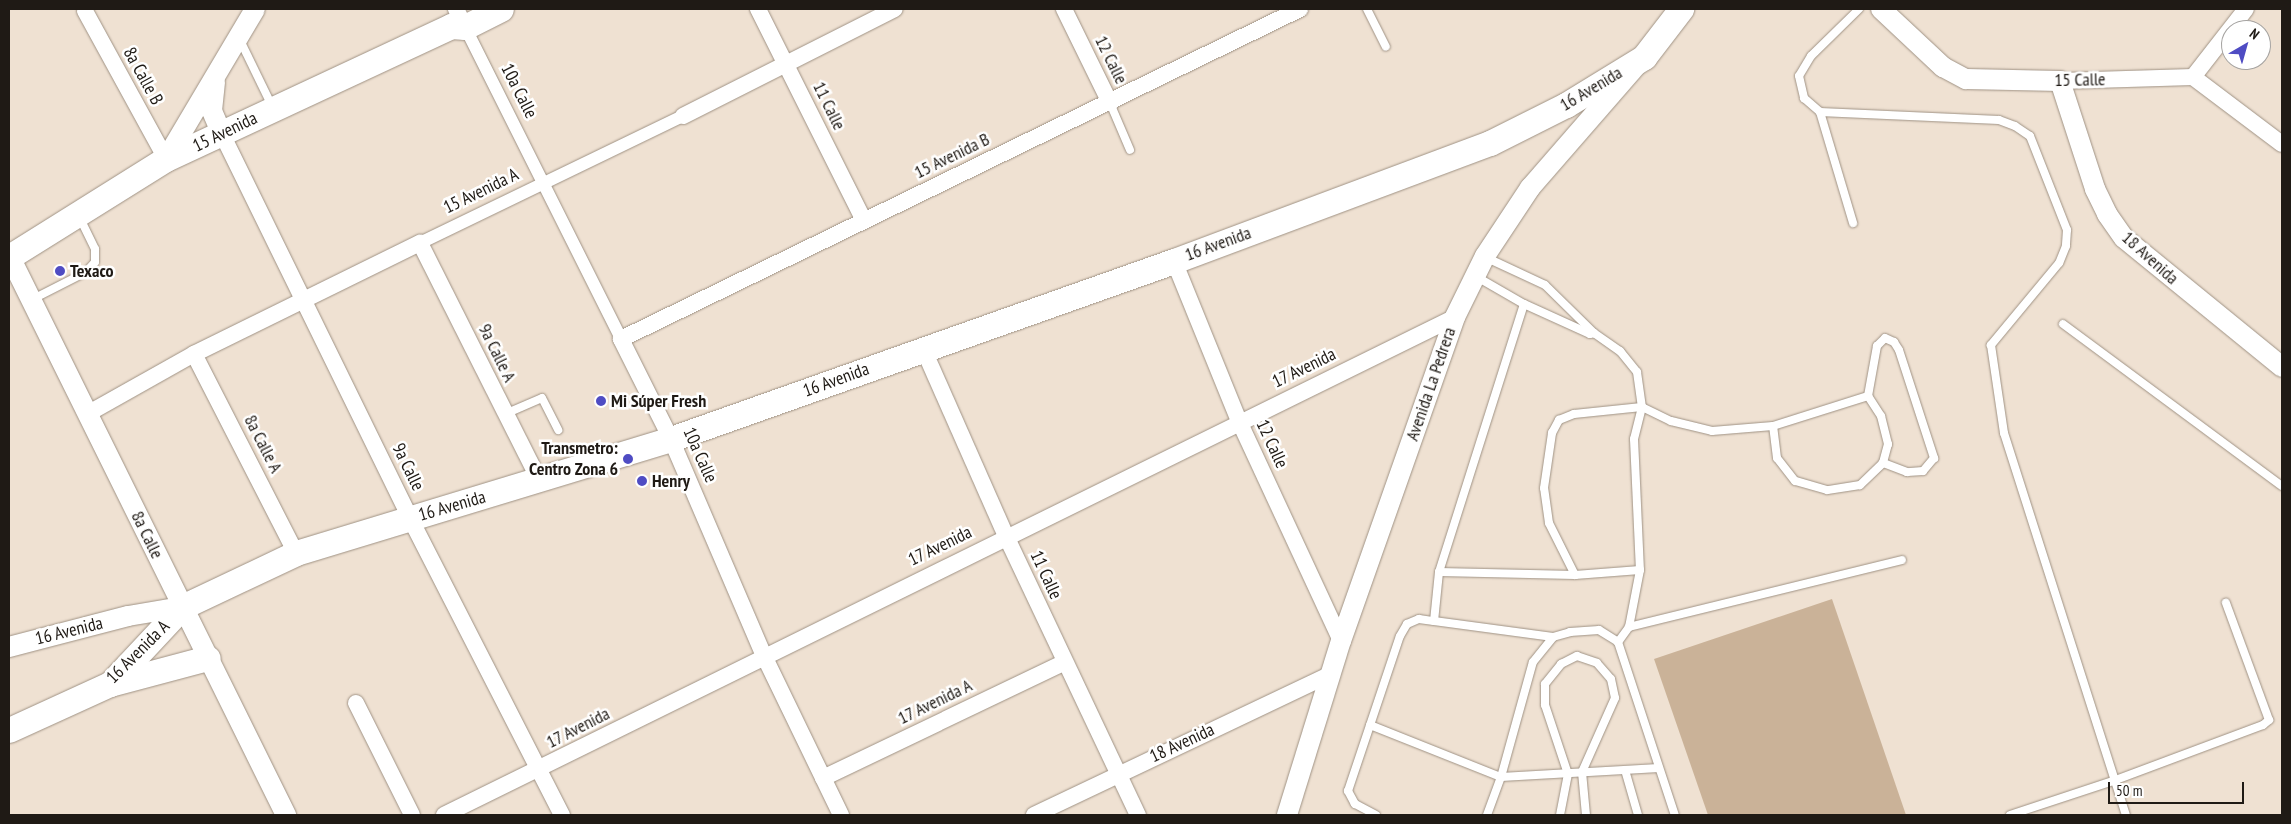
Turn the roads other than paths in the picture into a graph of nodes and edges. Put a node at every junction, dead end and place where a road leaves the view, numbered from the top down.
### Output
1 (255, 9) edge
2 (501, 9) edge
3 (758, 9) edge
4 (895, 9) edge
5 (1064, 9) edge
6 (1300, 9) edge
7 (1367, 9) edge
8 (1681, 9) edge
9 (1859, 9) edge
10 (1881, 9) edge
11 (2246, 9) edge
12 (85, 11) dead end
13 (460, 17) edge
14 (239, 37) junction
15 (1386, 47) dead end
16 (1644, 57) junction
17 (785, 62) junction
18 (217, 73) junction
19 (2193, 77) junction
20 (2060, 82) junction
21 (1110, 103) junction
22 (273, 108) junction
23 (1820, 112) junction
24 (683, 116) joint
25 (222, 134) junction
26 (2282, 144) edge
27 (1130, 150) dead end
28 (166, 160) junction
29 (543, 182) junction
30 (78, 214) junction
31 (864, 220) junction
32 (1853, 223) dead end
33 (420, 242) junction
34 (9, 256) edge
35 (1485, 256) junction
36 (1174, 261) junction
37 (1475, 276) junction
38 (304, 299) junction
39 (31, 300) junction
40 (1524, 304) junction
41 (1455, 317) junction
42 (2063, 324) dead end
43 (1594, 333) junction
44 (621, 339) junction
45 (923, 348) junction
46 (194, 354) junction
47 (2282, 368) edge
48 (1868, 396) junction
49 (1642, 407) junction
50 (87, 414) junction
51 (505, 414) junction
52 (1239, 421) junction
53 (1773, 426) junction
54 (558, 430) dead end
55 (671, 439) junction
56 (1883, 463) junction
57 (539, 480) junction
58 (2282, 486) edge
59 (410, 518) junction
60 (1006, 536) junction
61 (296, 553) junction
62 (1902, 560) dead end
63 (1640, 570) junction
64 (1439, 572) junction
65 (1575, 574) junction
66 (2226, 603) dead end
67 (182, 607) junction
68 (1434, 621) junction
69 (1629, 627) junction
70 (1553, 637) junction
71 (1341, 641) junction
72 (1618, 642) junction
73 (9, 646) edge
74 (764, 656) junction
75 (208, 658) junction
76 (1065, 662) junction
77 (1331, 674) junction
78 (110, 684) junction
79 (356, 703) dead end
80 (1370, 725) junction
81 (9, 730) edge
82 (1659, 768) junction
83 (539, 770) junction
84 (1625, 770) junction
85 (1582, 772) junction
86 (1117, 774) junction
87 (1568, 774) junction
88 (823, 778) junction
89 (1501, 778) junction
90 (2113, 780) junction
91 (286, 815) edge
92 (412, 815) edge
93 (444, 815) edge
94 (562, 815) edge
95 (841, 815) edge
96 (1034, 815) edge
97 (1138, 815) edge
98 (1287, 815) edge
99 (1376, 815) edge
100 (1487, 815) edge
101 (1560, 815) edge
102 (1586, 815) edge
103 (1638, 815) edge
104 (1675, 815) edge
105 (2010, 815) edge
106 (2126, 815) edge

1 - 14 street
2 - 13 main road, 15 Avenida
3 - 17 street, 11 Calle
4 - 17 street, 15 Avenida A
5 - 21 street, 12 Calle
6 - 21 street, 15 Avenida B
7 - 15 lane
8 - 16 main road, Avenida La Pedrera
9 - 23 lane
10 - 20 street, 15 Calle
11 - 19 street
12 - 28 street, 8a Calle B
13 - 22 main road, 15 Avenida
13 - 29 street, 10a Calle
14 - 18 street
14 - 22 lane
16 - 35 street, Avenida La Pedrera
16 - 36 main road, 16 Avenida
17 - 24 street, 15 Avenida A
17 - 31 street, 11 Calle
18 - 25 street
18 - 28 street
19 - 20 street, 15 Calle
19 - 26 street
20 - 47 street, 18 Avenida
21 - 27 lane
21 - 31 street, 15 Avenida B
22 - 25 main road, 15 Avenida
23 - 32 lane
23 - 90 lane
24 - 29 street, 15 Avenida A
25 - 28 main road, 15 Avenida
25 - 38 street, 9a Calle
28 - 30 main road, 15 Avenida
29 - 33 street, 15 Avenida A
29 - 44 street, 10a Calle
30 - 34 main road, 15 Avenida
30 - 39 lane
31 - 44 street, 15 Avenida B
33 - 38 street, 15 Avenida A
33 - 51 street, 9a Calle A
34 - 39 street, 8a Calle
35 - 37 street, Avenida La Pedrera
35 - 43 lane
36 - 45 main road, 16 Avenida
36 - 52 street, 12 Calle
37 - 40 lane
37 - 41 street, Avenida La Pedrera
38 - 46 street, 15 Avenida A
38 - 59 street, 9a Calle
39 - 50 street, 8a Calle
40 - 43 lane
40 - 64 lane
41 - 52 street, 17 Avenida
41 - 71 street, Avenida La Pedrera
42 - 58 lane
43 - 49 lane
44 - 55 street, 10a Calle
45 - 55 main road, 16 Avenida
45 - 60 street, 11 Calle
46 - 50 street, 15 Avenida A
46 - 61 street, 8a Calle A
48 - 53 lane
48 - 56 lane
48 - 56 lane
49 - 53 lane
49 - 63 lane
49 - 65 lane
50 - 67 street, 8a Calle
51 - 54 lane
51 - 57 street, 9a Calle A
52 - 60 street, 17 Avenida
52 - 71 street, 12 Calle
53 - 56 lane
55 - 57 main road, 16 Avenida
55 - 74 street, 10a Calle
57 - 59 main road, 16 Avenida
59 - 61 main road, 16 Avenida
59 - 83 street, 9a Calle
60 - 74 street, 17 Avenida
60 - 76 street, 11 Calle
61 - 67 main road, 16 Avenida
62 - 69 lane
63 - 65 lane
63 - 69 lane
64 - 65 lane
64 - 68 lane
66 - 90 lane
67 - 73 street, 16 Avenida
67 - 75 street, 8a Calle
67 - 78 main road, 16 Avenida A
68 - 70 lane
68 - 80 lane
69 - 72 lane
70 - 72 lane
70 - 89 lane
71 - 77 street, Avenida La Pedrera
72 - 82 lane
74 - 83 street, 17 Avenida
74 - 88 street, 10a Calle
75 - 78 main road
75 - 91 street, 8a Calle
76 - 86 street, 11 Calle
76 - 88 street, 17 Avenida A
77 - 86 street, 18 Avenida
77 - 98 street, Avenida La Pedrera
78 - 81 main road, 16 Avenida A
79 - 92 street
80 - 89 lane
80 - 99 lane
82 - 84 lane
82 - 104 lane
83 - 93 street, 17 Avenida
83 - 94 street, 9a Calle
84 - 85 lane
84 - 103 lane
85 - 87 lane
85 - 87 lane
85 - 102 lane
86 - 96 street, 18 Avenida
86 - 97 street, 11 Calle
87 - 89 lane
87 - 101 lane
88 - 95 street, 10a Calle
89 - 100 lane
90 - 105 lane
90 - 106 lane

